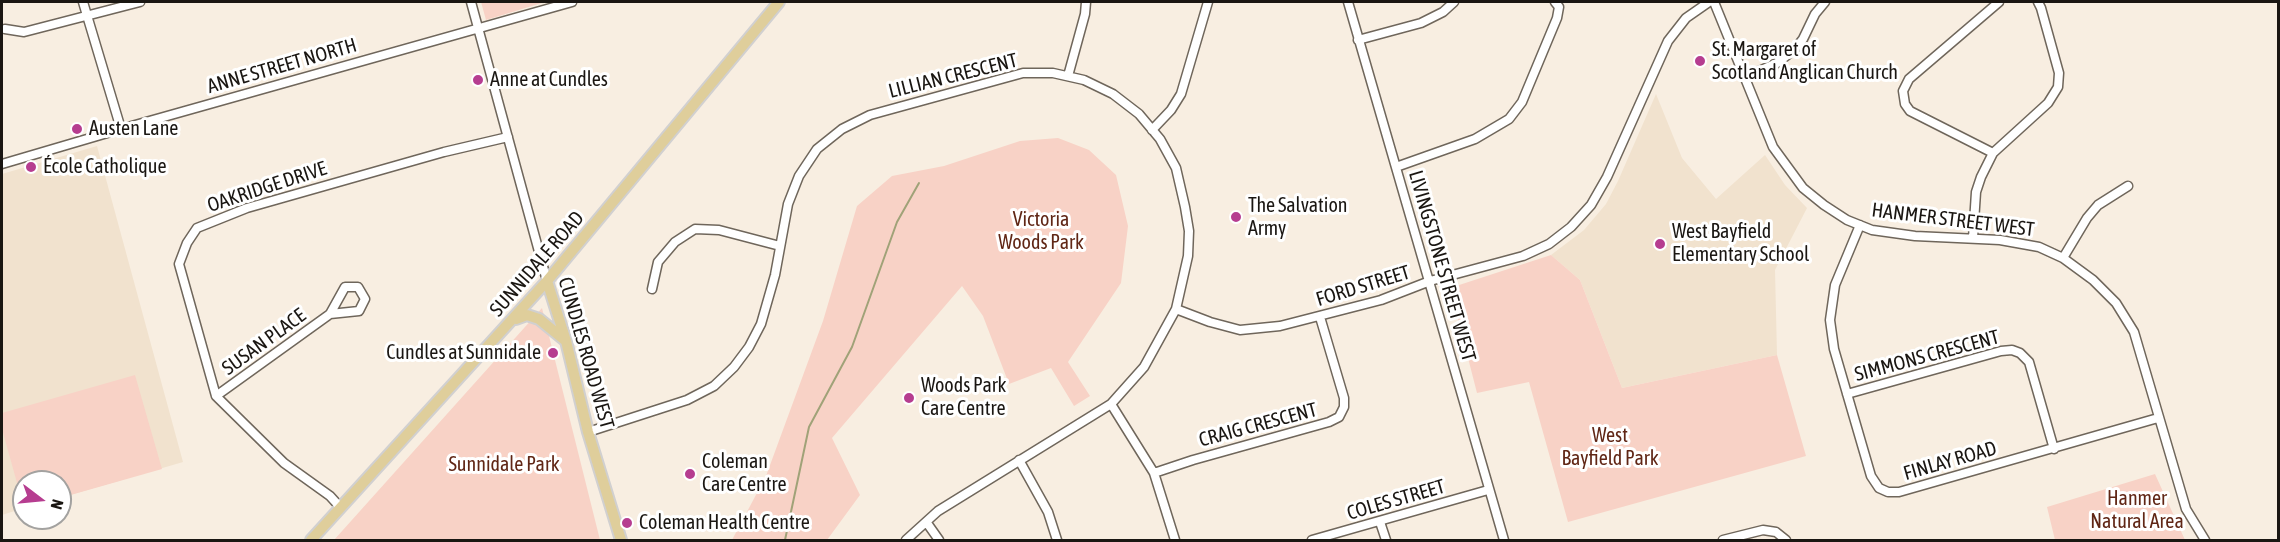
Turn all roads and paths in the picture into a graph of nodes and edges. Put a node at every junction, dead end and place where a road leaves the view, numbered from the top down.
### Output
1 (83, 2) edge
2 (140, 2) edge
3 (471, 2) edge
4 (572, 2) edge
5 (779, 2) edge
6 (1086, 2) edge
7 (1208, 2) edge
8 (1348, 2) edge
9 (1454, 2) edge
10 (1556, 2) edge
11 (1708, 2) edge
12 (1714, 2) edge
13 (1826, 2) edge
14 (1999, 2) edge
15 (2038, 2) edge
16 (88, 15) junction
17 (5, 29) dead end
18 (479, 29) junction
19 (1358, 40) junction
20 (1068, 76) junction
21 (1746, 77) junction
22 (121, 129) junction
23 (1152, 130) junction
24 (508, 137) junction
25 (1993, 153) junction
26 (2, 164) edge
27 (1396, 167) junction
28 (2128, 186) dead end
29 (1860, 225) junction
30 (1973, 238) junction
31 (780, 246) junction
32 (2063, 258) junction
33 (547, 281) junction
34 (1430, 282) junction
35 (652, 289) dead end
36 (1176, 309) junction
37 (330, 314) dead end
38 (1320, 317) junction
39 (513, 320) junction
40 (566, 341) junction
41 (1847, 394) junction
42 (216, 396) junction
43 (1111, 404) junction
44 (2158, 418) junction
45 (588, 432) junction
46 (2054, 449) junction
47 (1019, 460) junction
48 (1154, 473) junction
49 (1488, 490) junction
50 (340, 507) junction
51 (1380, 522) junction
52 (927, 523) junction
53 (311, 540) edge
54 (621, 540) edge
55 (906, 540) edge
56 (939, 540) edge
57 (1057, 540) edge
58 (1175, 540) edge
59 (1312, 540) edge
60 (1386, 540) edge
61 (1504, 540) edge
62 (1723, 540) edge
63 (1786, 540) edge
64 (2205, 540) edge

1 - 16 street
2 - 16 street
3 - 18 street, CUNDLES ROAD WEST
4 - 18 street, ANNE STREET NORTH
5 - 33 main road, SUNNIDALE ROAD
6 - 20 street
7 - 23 street
8 - 19 street, LIVINGSTONE STREET WEST
9 - 19 street
10 - 27 street
11 - 34 street, FORD STREET
12 - 21 street, HANMER STREET WEST
13 - 21 street
14 - 25 street
15 - 25 street
16 - 17 street
16 - 22 street
18 - 22 street, ANNE STREET NORTH
18 - 24 street, CUNDLES ROAD WEST
19 - 27 street, LIVINGSTONE STREET WEST
20 - 23 street, LILLIAN CRESCENT
20 - 31 street, LILLIAN CRESCENT
21 - 29 street, HANMER STREET WEST
22 - 26 street, ANNE STREET NORTH
23 - 36 street, LILLIAN CRESCENT
24 - 33 street, CUNDLES ROAD WEST
24 - 42 street, OAKRIDGE DRIVE
25 - 30 street
27 - 34 street, LIVINGSTONE STREET WEST
28 - 32 street
29 - 30 street, HANMER STREET WEST
29 - 41 street, FINLAY ROAD
30 - 32 street, HANMER STREET WEST
31 - 35 street
31 - 45 street, LILLIAN CRESCENT
32 - 44 street, HANMER STREET WEST
33 - 39 main road, SUNNIDALE ROAD
33 - 40 main road, CUNDLES ROAD WEST
34 - 38 street, FORD STREET
34 - 49 street, LIVINGSTONE STREET WEST
36 - 38 street, FORD STREET
36 - 43 street, LILLIAN CRESCENT
37 - 42 street, SUSAN PLACE
38 - 48 street, CRAIG CRESCENT
39 - 40 main road
39 - 50 main road, SUNNIDALE ROAD
40 - 45 main road, CUNDLES ROAD WEST
41 - 46 street, FINLAY ROAD
41 - 46 street, SIMMONS CRESCENT
42 - 50 street, OAKRIDGE DRIVE
43 - 47 street, LILLIAN CRESCENT
43 - 48 street
44 - 46 street, FINLAY ROAD
44 - 64 street, HANMER STREET WEST
45 - 54 main road, CUNDLES ROAD WEST
47 - 52 street, LILLIAN CRESCENT
47 - 57 street
48 - 58 street
49 - 51 street, COLES STREET
49 - 61 street, LIVINGSTONE STREET WEST
50 - 53 main road, SUNNIDALE ROAD
51 - 59 street, COLES STREET
51 - 60 street
52 - 55 street, LILLIAN CRESCENT
52 - 56 street
62 - 63 street

